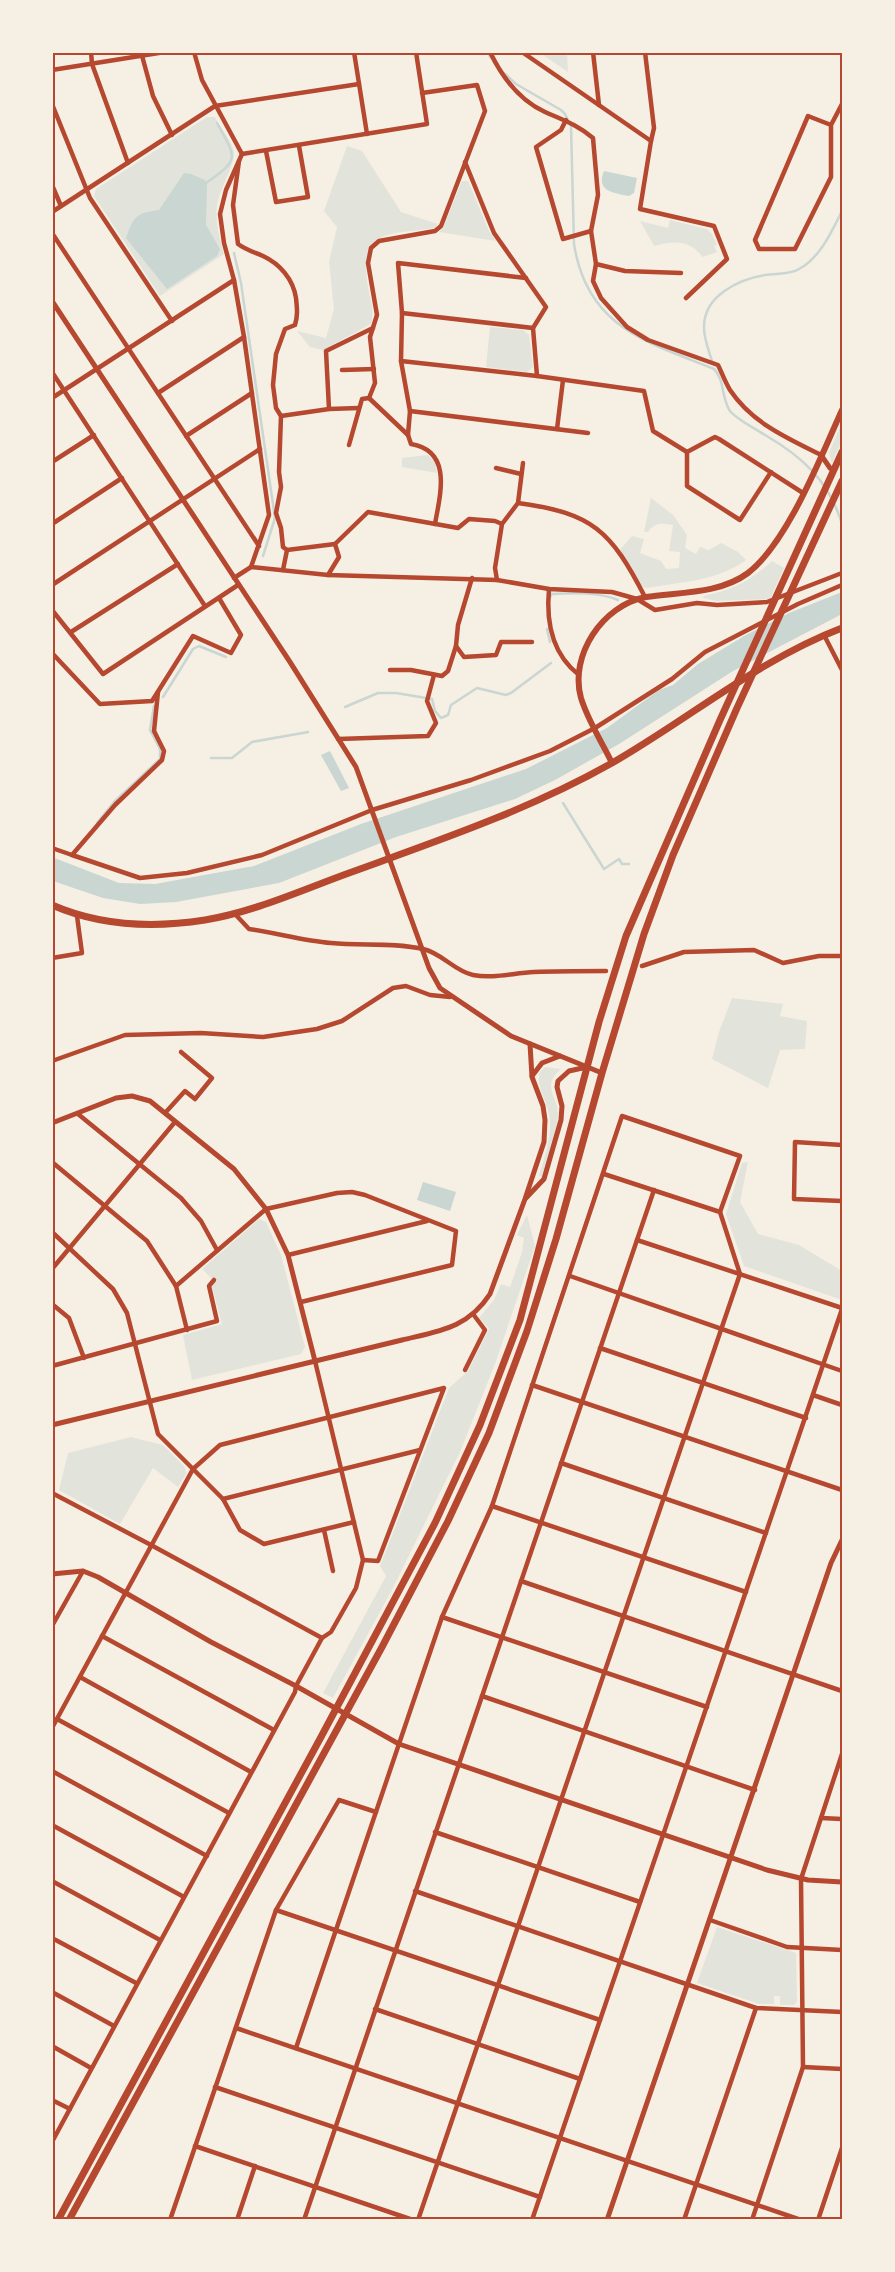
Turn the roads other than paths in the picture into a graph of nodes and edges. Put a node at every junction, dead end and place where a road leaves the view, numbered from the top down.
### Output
1 (91, 52) edge
2 (165, 52) edge
3 (194, 52) edge
4 (354, 52) edge
5 (416, 52) edge
6 (490, 52) edge
7 (522, 52) edge
8 (593, 52) edge
9 (645, 52) edge
10 (141, 54) edge
11 (92, 64) junction
12 (52, 70) edge
13 (359, 84) junction
14 (422, 93) junction
15 (52, 104) edge
16 (842, 104) edge
17 (599, 105) junction
18 (215, 106) junction
19 (566, 120) junction
20 (831, 125) junction
21 (367, 134) junction
22 (172, 135) junction
23 (651, 141) junction
24 (299, 146) junction
25 (266, 151) junction
26 (242, 154) junction
27 (240, 161) junction
28 (465, 162) junction
29 (128, 163) junction
30 (52, 185) edge
31 (86, 190) junction
32 (61, 206) junction
33 (52, 212) edge
34 (591, 232) junction
35 (52, 233) edge
36 (596, 264) junction
37 (681, 272) dead end
38 (526, 278) junction
39 (234, 280) junction
40 (686, 298) dead end
41 (52, 301) edge
42 (402, 313) junction
43 (172, 320) junction
44 (373, 328) junction
45 (533, 328) junction
46 (244, 337) junction
47 (129, 348) junction
48 (401, 361) junction
49 (97, 369) junction
50 (374, 369) junction
51 (342, 370) dead end
52 (52, 372) edge
53 (537, 376) junction
54 (563, 380) junction
55 (64, 390) junction
56 (158, 392) junction
57 (252, 393) junction
58 (52, 398) edge
59 (369, 398) junction
60 (360, 408) junction
61 (329, 409) junction
62 (842, 410) edge
63 (410, 411) junction
64 (280, 416) junction
65 (556, 429) junction
66 (588, 433) dead end
67 (408, 434) junction
68 (94, 435) junction
69 (186, 436) junction
70 (349, 445) dead end
71 (260, 449) junction
72 (687, 452) junction
73 (842, 452) edge
74 (821, 455) junction
75 (52, 462) edge
76 (523, 463) dead end
77 (496, 468) dead end
78 (830, 468) dead end
79 (771, 472) junction
80 (521, 474) junction
81 (122, 478) junction
82 (214, 479) junction
83 (842, 482) edge
84 (803, 493) junction
85 (182, 500) junction
86 (518, 503) junction
87 (276, 513) junction
88 (269, 515) junction
89 (150, 521) junction
90 (52, 524) edge
91 (434, 524) junction
92 (502, 524) junction
93 (335, 544) junction
94 (259, 546) junction
95 (287, 550) junction
96 (178, 564) junction
97 (251, 567) junction
98 (283, 570) junction
99 (842, 573) edge
100 (328, 575) junction
101 (234, 578) junction
102 (472, 578) junction
103 (497, 580) junction
104 (52, 585) edge
105 (238, 585) junction
106 (842, 585) edge
107 (549, 589) junction
108 (645, 597) junction
109 (219, 598) junction
110 (637, 599) junction
111 (205, 606) junction
112 (52, 610) edge
113 (842, 628) edge
114 (71, 632) junction
115 (824, 635) junction
116 (532, 642) dead end
117 (456, 646) junction
118 (52, 653) edge
119 (390, 670) dead end
120 (842, 670) edge
121 (434, 675) junction
122 (579, 675) junction
123 (158, 691) junction
124 (596, 730) junction
125 (338, 739) junction
126 (612, 763) junction
127 (373, 812) junction
128 (52, 848) edge
129 (72, 855) junction
130 (388, 858) junction
131 (52, 905) edge
132 (235, 914) junction
133 (77, 916) junction
134 (422, 948) junction
135 (842, 956) edge
136 (52, 958) edge
137 (642, 966) dead end
138 (606, 971) dead end
139 (450, 997) junction
140 (530, 1044) junction
141 (181, 1052) dead end
142 (560, 1056) junction
143 (52, 1061) edge
144 (587, 1067) junction
145 (602, 1073) junction
146 (532, 1077) junction
147 (166, 1113) junction
148 (78, 1114) junction
149 (52, 1122) edge
150 (175, 1122) junction
151 (842, 1145) edge
152 (52, 1162) edge
153 (140, 1166) junction
154 (604, 1174) junction
155 (654, 1190) junction
156 (525, 1199) junction
157 (842, 1200) edge
158 (106, 1207) junction
159 (266, 1209) junction
160 (720, 1212) junction
161 (428, 1221) junction
162 (52, 1232) edge
163 (637, 1240) junction
164 (70, 1249) junction
165 (217, 1250) junction
166 (288, 1255) junction
167 (52, 1269) edge
168 (740, 1274) junction
169 (570, 1276) junction
170 (214, 1280) dead end
171 (176, 1286) junction
172 (619, 1294) junction
173 (301, 1302) junction
174 (52, 1304) edge
175 (842, 1309) edge
176 (473, 1314) junction
177 (721, 1329) junction
178 (188, 1330) junction
179 (135, 1342) junction
180 (600, 1348) junction
181 (84, 1358) junction
182 (315, 1361) junction
183 (824, 1364) junction
184 (52, 1366) edge
185 (465, 1370) dead end
186 (842, 1371) edge
187 (703, 1383) junction
188 (532, 1385) junction
189 (813, 1395) junction
190 (150, 1401) junction
191 (582, 1402) junction
192 (842, 1405) edge
193 (328, 1417) junction
194 (806, 1418) junction
195 (52, 1425) edge
196 (685, 1436) junction
197 (420, 1450) junction
198 (561, 1463) junction
199 (192, 1469) junction
200 (341, 1469) junction
201 (787, 1471) junction
202 (842, 1490) edge
203 (52, 1493) edge
204 (664, 1498) junction
205 (223, 1499) junction
206 (492, 1506) junction
207 (354, 1522) junction
208 (541, 1522) junction
209 (324, 1530) junction
210 (766, 1533) junction
211 (842, 1540) edge
212 (151, 1545) junction
213 (644, 1557) junction
214 (363, 1560) junction
215 (83, 1571) junction
216 (333, 1571) dead end
217 (52, 1574) edge
218 (521, 1581) junction
219 (746, 1592) junction
220 (126, 1593) junction
221 (624, 1616) junction
222 (442, 1617) junction
223 (52, 1626) edge
224 (102, 1636) junction
225 (322, 1638) junction
226 (502, 1638) junction
227 (726, 1651) junction
228 (604, 1673) junction
229 (794, 1674) junction
230 (80, 1677) junction
231 (296, 1686) junction
232 (842, 1691) edge
233 (482, 1696) junction
234 (707, 1708) junction
235 (57, 1719) junction
236 (52, 1728) edge
237 (274, 1730) junction
238 (584, 1731) junction
239 (399, 1744) junction
240 (842, 1756) edge
241 (458, 1764) junction
242 (687, 1766) junction
243 (52, 1771) edge
244 (252, 1772) junction
245 (755, 1790) junction
246 (561, 1800) junction
247 (376, 1812) junction
248 (229, 1814) junction
249 (821, 1818) junction
250 (842, 1819) edge
251 (52, 1825) edge
252 (435, 1832) junction
253 (663, 1834) junction
254 (207, 1856) junction
255 (731, 1858) junction
256 (538, 1867) junction
257 (801, 1879) junction
258 (52, 1881) edge
259 (842, 1882) edge
260 (415, 1891) junction
261 (184, 1897) junction
262 (640, 1902) junction
263 (276, 1910) junction
264 (710, 1920) junction
265 (518, 1926) junction
266 (336, 1930) junction
267 (52, 1938) edge
268 (160, 1940) junction
269 (801, 1947) junction
270 (395, 1950) junction
271 (842, 1950) edge
272 (620, 1961) junction
273 (136, 1984) junction
274 (688, 1984) junction
275 (498, 1985) junction
276 (52, 1992) edge
277 (756, 2008) junction
278 (375, 2009) junction
279 (802, 2009) junction
280 (842, 2012) edge
281 (600, 2020) junction
282 (114, 2026) junction
283 (236, 2028) junction
284 (478, 2044) junction
285 (52, 2046) edge
286 (296, 2048) junction
287 (803, 2066) junction
288 (91, 2068) junction
289 (355, 2068) junction
290 (842, 2069) edge
291 (580, 2079) junction
292 (215, 2087) junction
293 (52, 2100) edge
294 (458, 2103) junction
295 (70, 2109) junction
296 (335, 2128) junction
297 (560, 2138) junction
298 (52, 2142) edge
299 (195, 2146) junction
300 (842, 2148) edge
301 (628, 2161) junction
302 (438, 2162) junction
303 (255, 2166) junction
304 (696, 2184) junction
305 (315, 2186) junction
306 (540, 2197) junction
307 (756, 2204) junction
308 (58, 2220) edge
309 (69, 2220) edge
310 (170, 2220) edge
311 (237, 2220) edge
312 (304, 2220) edge
313 (413, 2220) edge
314 (418, 2220) edge
315 (532, 2220) edge
316 (607, 2220) edge
317 (684, 2220) edge
318 (752, 2220) edge
319 (800, 2220) edge
320 (818, 2220) edge

1 - 11 street
2 - 10 street
3 - 18 street
4 - 13 street
5 - 14 street
6 - 19 street
7 - 17 street
8 - 17 street
9 - 23 street
10 - 11 street
10 - 22 street
11 - 12 street
11 - 29 street
13 - 18 street
13 - 21 street
14 - 21 street
14 - 28 street
15 - 31 street
16 - 20 street
17 - 23 street
18 - 22 street
18 - 26 street
19 - 34 street
19 - 34 street
20 - 20 street
21 - 24 street
22 - 29 street
23 - 40 street
24 - 25 street
24 - 25 street
25 - 26 street
26 - 27 street
27 - 39 street
27 - 64 street
28 - 38 street
28 - 44 street
29 - 31 street
30 - 32 street
31 - 32 street
31 - 43 street
32 - 33 street
34 - 36 street
35 - 47 street
36 - 37 street
36 - 74 street
38 - 42 street
38 - 45 street
39 - 43 street
39 - 46 street
41 - 49 street
42 - 45 street
42 - 48 street
43 - 47 street
44 - 50 street
44 - 61 street
45 - 53 street
46 - 56 street
46 - 57 street
47 - 49 street
47 - 56 street
48 - 53 street
48 - 63 street
49 - 55 street
49 - 85 street
50 - 51 street
50 - 59 street
52 - 55 street
53 - 54 street
54 - 65 street
54 - 72 street
55 - 58 street
55 - 68 street
56 - 69 street
57 - 69 street
57 - 71 street
59 - 60 street
59 - 67 street
60 - 61 street
60 - 70 street
61 - 64 street
62 - 74 main road
63 - 65 street
63 - 67 street
64 - 87 street
65 - 66 street
67 - 91 street
68 - 75 street
68 - 81 street
69 - 82 street
71 - 82 street
71 - 88 street
72 - 79 street
72 - 79 street
73 - 144 main road
74 - 78 street
74 - 84 main road
76 - 80 street
77 - 80 street
79 - 84 street
80 - 86 street
81 - 89 street
81 - 90 street
82 - 85 street
82 - 94 street
83 - 145 main road
84 - 108 main road
85 - 89 street
85 - 101 street
86 - 92 street
86 - 108 street
87 - 88 street
87 - 95 street
88 - 94 street
89 - 96 street
89 - 104 street
91 - 92 street
91 - 93 street
92 - 103 street
93 - 95 street
93 - 100 street
94 - 97 street
95 - 98 street
96 - 111 street
96 - 114 street
97 - 98 street
97 - 101 street
98 - 100 street
99 - 110 street
100 - 102 street
101 - 105 street
102 - 103 street
102 - 117 street
103 - 107 street
105 - 109 street
105 - 125 street
106 - 124 street
107 - 110 street
107 - 122 street
108 - 110 main road
109 - 111 street
109 - 123 street
110 - 122 main road
111 - 114 street
112 - 114 street
113 - 115 main road
115 - 120 street
115 - 126 main road
116 - 117 street
117 - 121 street
118 - 123 street
119 - 121 street
121 - 125 street
122 - 124 main road
123 - 129 street
124 - 126 main road
124 - 127 street
125 - 127 street
126 - 130 main road
127 - 129 street
127 - 130 street
128 - 129 street
130 - 132 main road
130 - 134 street
131 - 133 main road
132 - 133 main road
132 - 134 street
133 - 136 street
134 - 138 street
134 - 139 street
135 - 137 street
139 - 140 street
139 - 143 street
140 - 142 street
140 - 146 street
141 - 147 street
142 - 144 street
142 - 146 street
144 - 145 street
144 - 156 street
144 - 308 main road
145 - 309 main road
146 - 156 street
147 - 148 street
147 - 150 street
148 - 149 street
148 - 153 street
150 - 153 street
150 - 159 street
151 - 157 street
152 - 158 street
153 - 158 street
153 - 165 street
154 - 155 street
154 - 160 street
154 - 169 street
155 - 160 street
155 - 163 street
156 - 176 street
158 - 164 street
158 - 171 street
159 - 161 street
159 - 165 street
159 - 166 street
160 - 168 street
161 - 166 street
161 - 173 street
162 - 164 street
163 - 168 street
163 - 172 street
164 - 167 street
164 - 179 street
165 - 171 street
166 - 173 street
168 - 175 street
168 - 177 street
169 - 172 street
169 - 188 street
170 - 178 street
171 - 178 street
172 - 177 street
172 - 180 street
173 - 182 street
174 - 181 street
175 - 183 street
176 - 182 street
176 - 185 street
177 - 183 street
177 - 187 street
178 - 179 street
179 - 181 street
179 - 190 street
180 - 187 street
180 - 191 street
181 - 184 street
182 - 190 street
182 - 193 street
183 - 186 street
183 - 189 street
187 - 194 street
187 - 196 street
188 - 191 street
188 - 206 street
189 - 192 street
189 - 194 street
190 - 195 street
190 - 199 street
191 - 196 street
191 - 198 street
193 - 197 street
193 - 199 street
193 - 200 street
194 - 201 street
196 - 201 street
196 - 204 street
197 - 200 street
197 - 214 street
198 - 204 street
198 - 208 street
199 - 205 street
199 - 212 street
200 - 205 street
200 - 207 street
201 - 202 street
201 - 210 street
203 - 212 street
204 - 210 street
204 - 213 street
205 - 209 street
206 - 208 street
206 - 222 street
207 - 209 street
207 - 214 street
208 - 213 street
208 - 218 street
209 - 216 street
210 - 219 street
211 - 229 street
212 - 220 street
212 - 225 street
213 - 219 street
213 - 221 street
214 - 225 street
215 - 217 street
215 - 220 street
215 - 223 street
218 - 221 street
218 - 226 street
219 - 227 street
220 - 224 street
220 - 231 street
221 - 227 street
221 - 228 street
222 - 226 street
222 - 239 street
224 - 230 street
224 - 237 street
225 - 231 street
226 - 228 street
226 - 233 street
227 - 229 street
227 - 234 street
228 - 234 street
228 - 238 street
229 - 232 street
229 - 245 street
230 - 235 street
230 - 244 street
231 - 237 street
231 - 239 street
233 - 238 street
233 - 241 street
234 - 242 street
235 - 236 street
235 - 248 street
237 - 244 street
238 - 242 street
238 - 246 street
239 - 241 street
239 - 247 street
240 - 249 street
241 - 246 street
241 - 252 street
242 - 245 street
242 - 253 street
243 - 254 street
244 - 248 street
245 - 255 street
246 - 253 street
246 - 256 street
247 - 263 street
247 - 266 street
248 - 254 street
249 - 250 street
249 - 257 street
251 - 261 street
252 - 256 street
252 - 260 street
253 - 255 street
253 - 262 street
254 - 261 street
255 - 257 street
255 - 264 street
256 - 262 street
256 - 265 street
257 - 259 street
257 - 269 street
258 - 268 street
260 - 265 street
260 - 270 street
261 - 268 street
262 - 272 street
263 - 266 street
263 - 283 street
264 - 269 street
264 - 274 street
265 - 272 street
265 - 275 street
266 - 270 street
266 - 286 street
267 - 273 street
268 - 273 street
269 - 271 street
269 - 279 street
270 - 275 street
270 - 278 street
272 - 274 street
272 - 281 street
273 - 282 street
274 - 277 street
274 - 301 street
275 - 281 street
275 - 284 street
276 - 282 street
277 - 279 street
277 - 304 street
278 - 284 street
278 - 289 street
279 - 280 street
279 - 287 street
281 - 291 street
282 - 288 street
283 - 286 street
283 - 292 street
284 - 291 street
284 - 294 street
285 - 288 street
286 - 289 street
287 - 290 street
287 - 307 street
288 - 295 street
289 - 294 street
289 - 296 street
291 - 297 street
292 - 296 street
292 - 299 street
293 - 295 street
294 - 297 street
294 - 302 street
295 - 298 street
296 - 302 street
296 - 305 street
297 - 301 street
297 - 306 street
299 - 303 street
299 - 310 street
300 - 320 street
301 - 304 street
301 - 316 street
302 - 306 street
302 - 314 street
303 - 305 street
303 - 311 street
304 - 307 street
304 - 317 street
305 - 312 street
305 - 313 street
306 - 315 street
307 - 318 street
307 - 319 street

